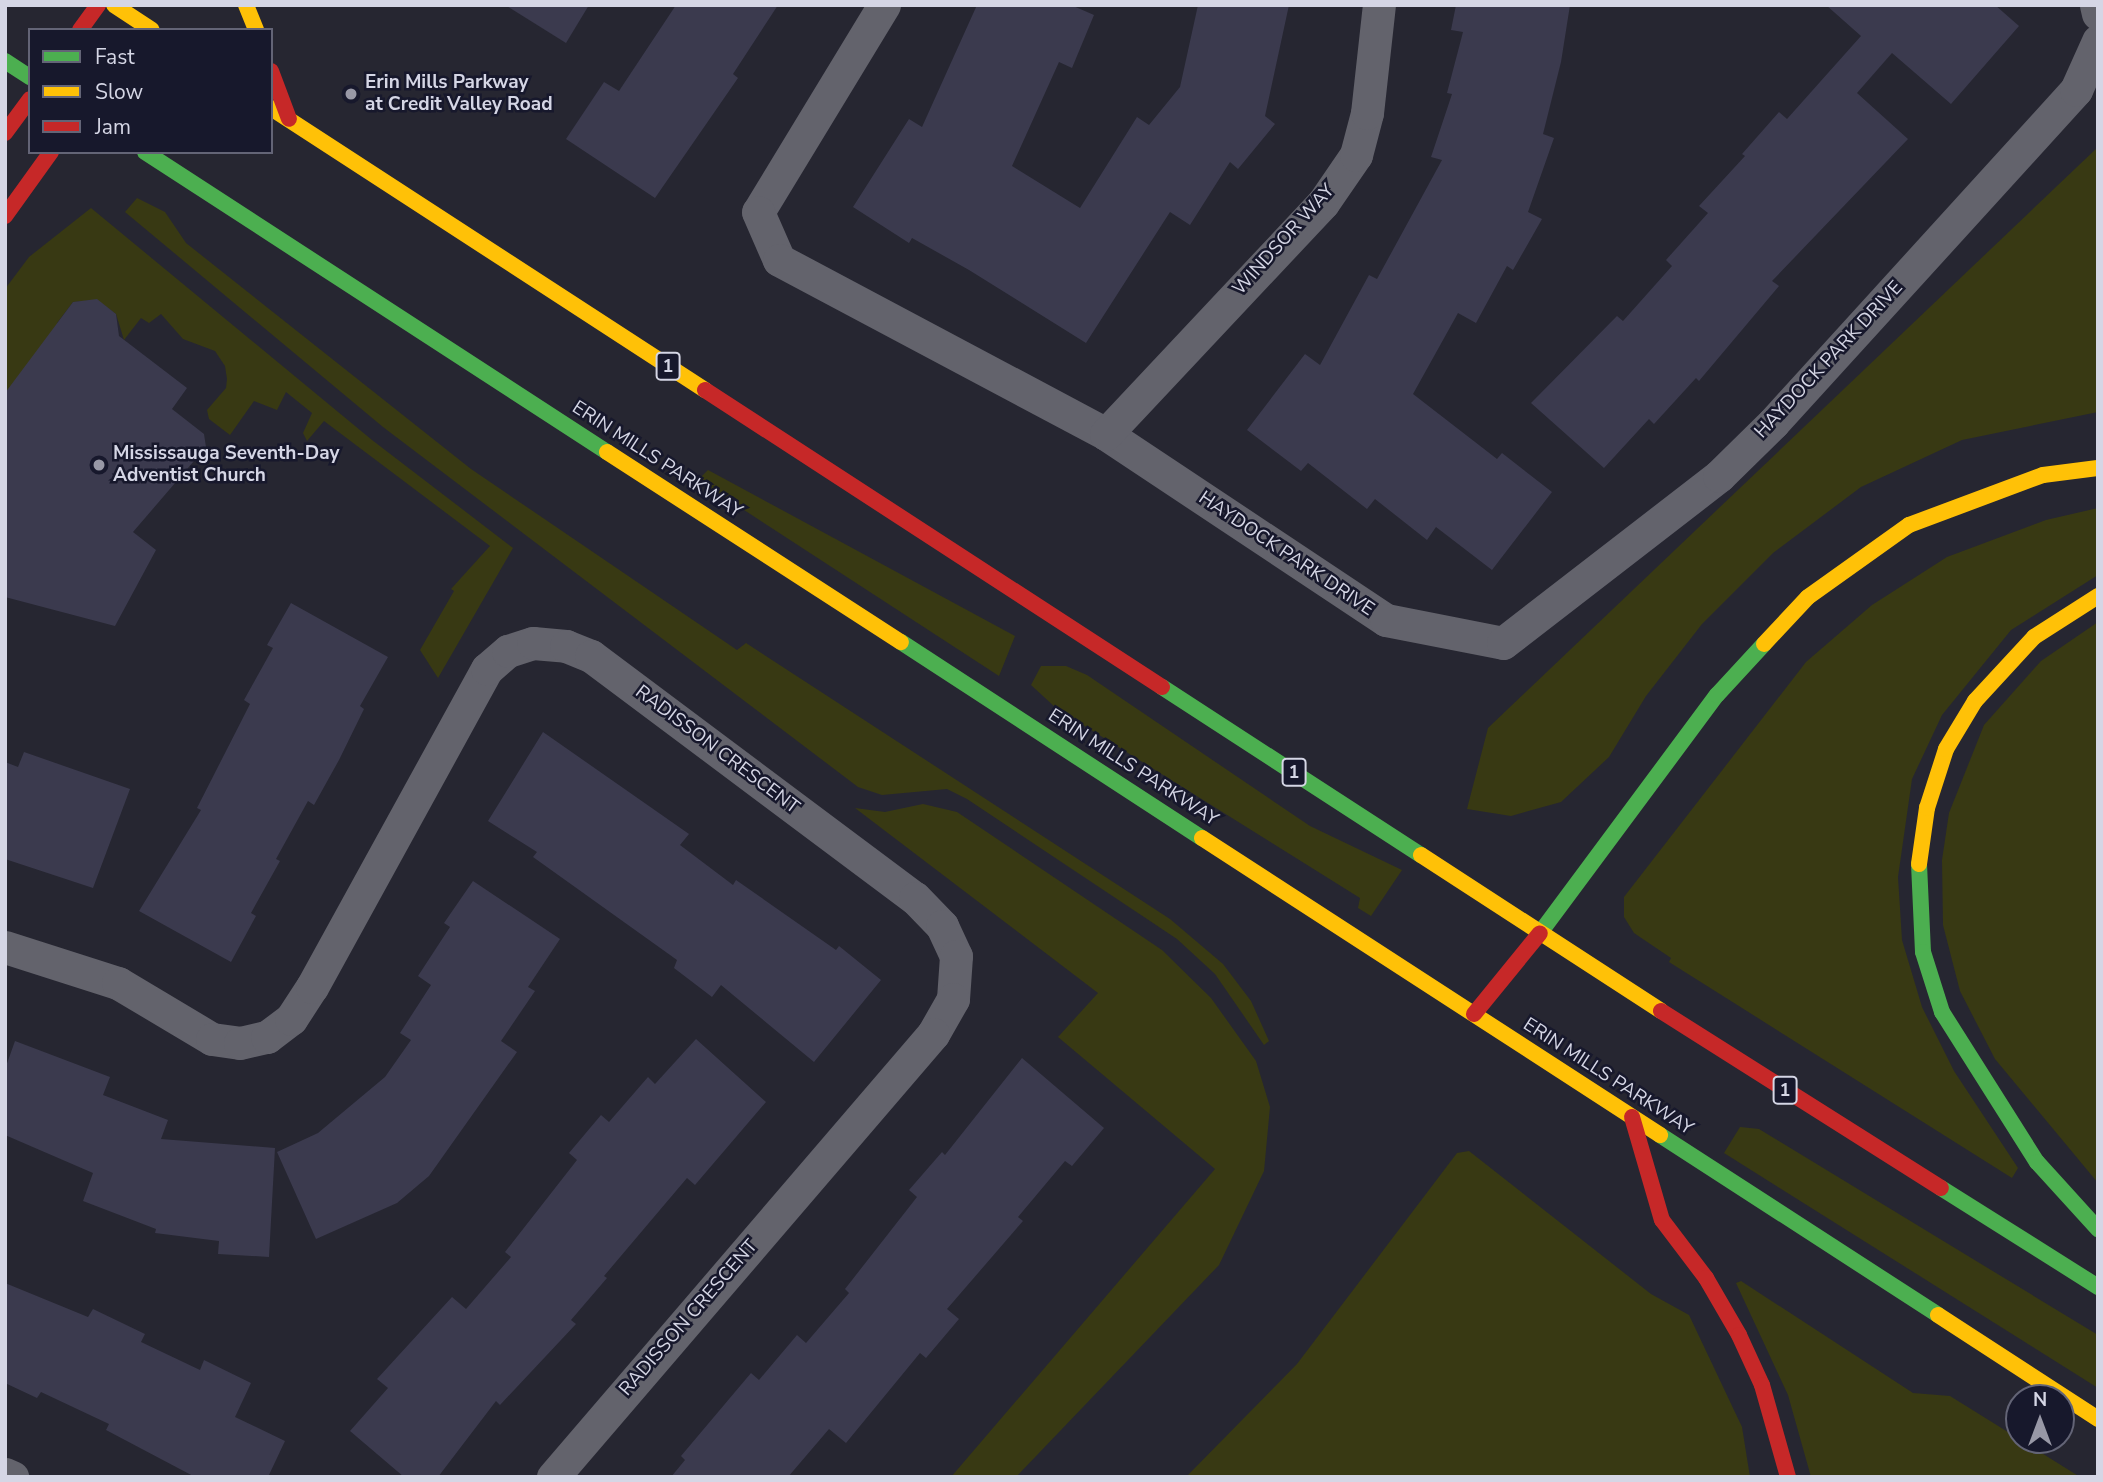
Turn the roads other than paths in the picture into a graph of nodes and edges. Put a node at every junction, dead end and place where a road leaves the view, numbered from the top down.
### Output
1 (98, 5) edge
2 (114, 5) edge
3 (246, 5) edge
4 (884, 5) edge
5 (1379, 5) edge
6 (2096, 5) edge
7 (2098, 14) edge
8 (147, 25) edge
9 (81, 28) edge
10 (255, 28) edge
11 (2098, 41) edge
12 (5, 61) edge
13 (28, 76) edge
14 (273, 76) edge
15 (28, 102) edge
16 (273, 109) edge
17 (289, 119) junction
18 (5, 133) edge
19 (50, 154) edge
20 (148, 154) edge
21 (5, 216) edge
22 (1106, 434) junction
23 (2098, 468) edge
24 (2098, 596) edge
25 (1540, 933) junction
26 (5, 947) edge
27 (1474, 1014) junction
28 (1633, 1117) junction
29 (2098, 1229) edge
30 (2098, 1287) edge
31 (2098, 1419) edge
32 (5, 1474) edge
33 (12, 1477) edge
34 (553, 1477) edge
35 (1788, 1477) edge

1 - 9 main road
2 - 8 main road
3 - 10 main road
4 - 22 street, HAYDOCK PARK DRIVE
5 - 22 street, WINDSOR WAY
6 - 7 street
11 - 22 street, HAYDOCK PARK DRIVE
12 - 13 main road
14 - 17 main road
15 - 18 main road
16 - 17 main road, 1
17 - 25 main road, 1
19 - 21 main road
20 - 27 main road, ERIN MILLS PARKWAY
23 - 25 main road
24 - 29 main road
25 - 27 main road
25 - 30 main road, 1
26 - 34 street, RADISSON CRESCENT
27 - 28 main road, ERIN MILLS PARKWAY
28 - 31 main road, ERIN MILLS PARKWAY
28 - 35 main road
32 - 33 street

